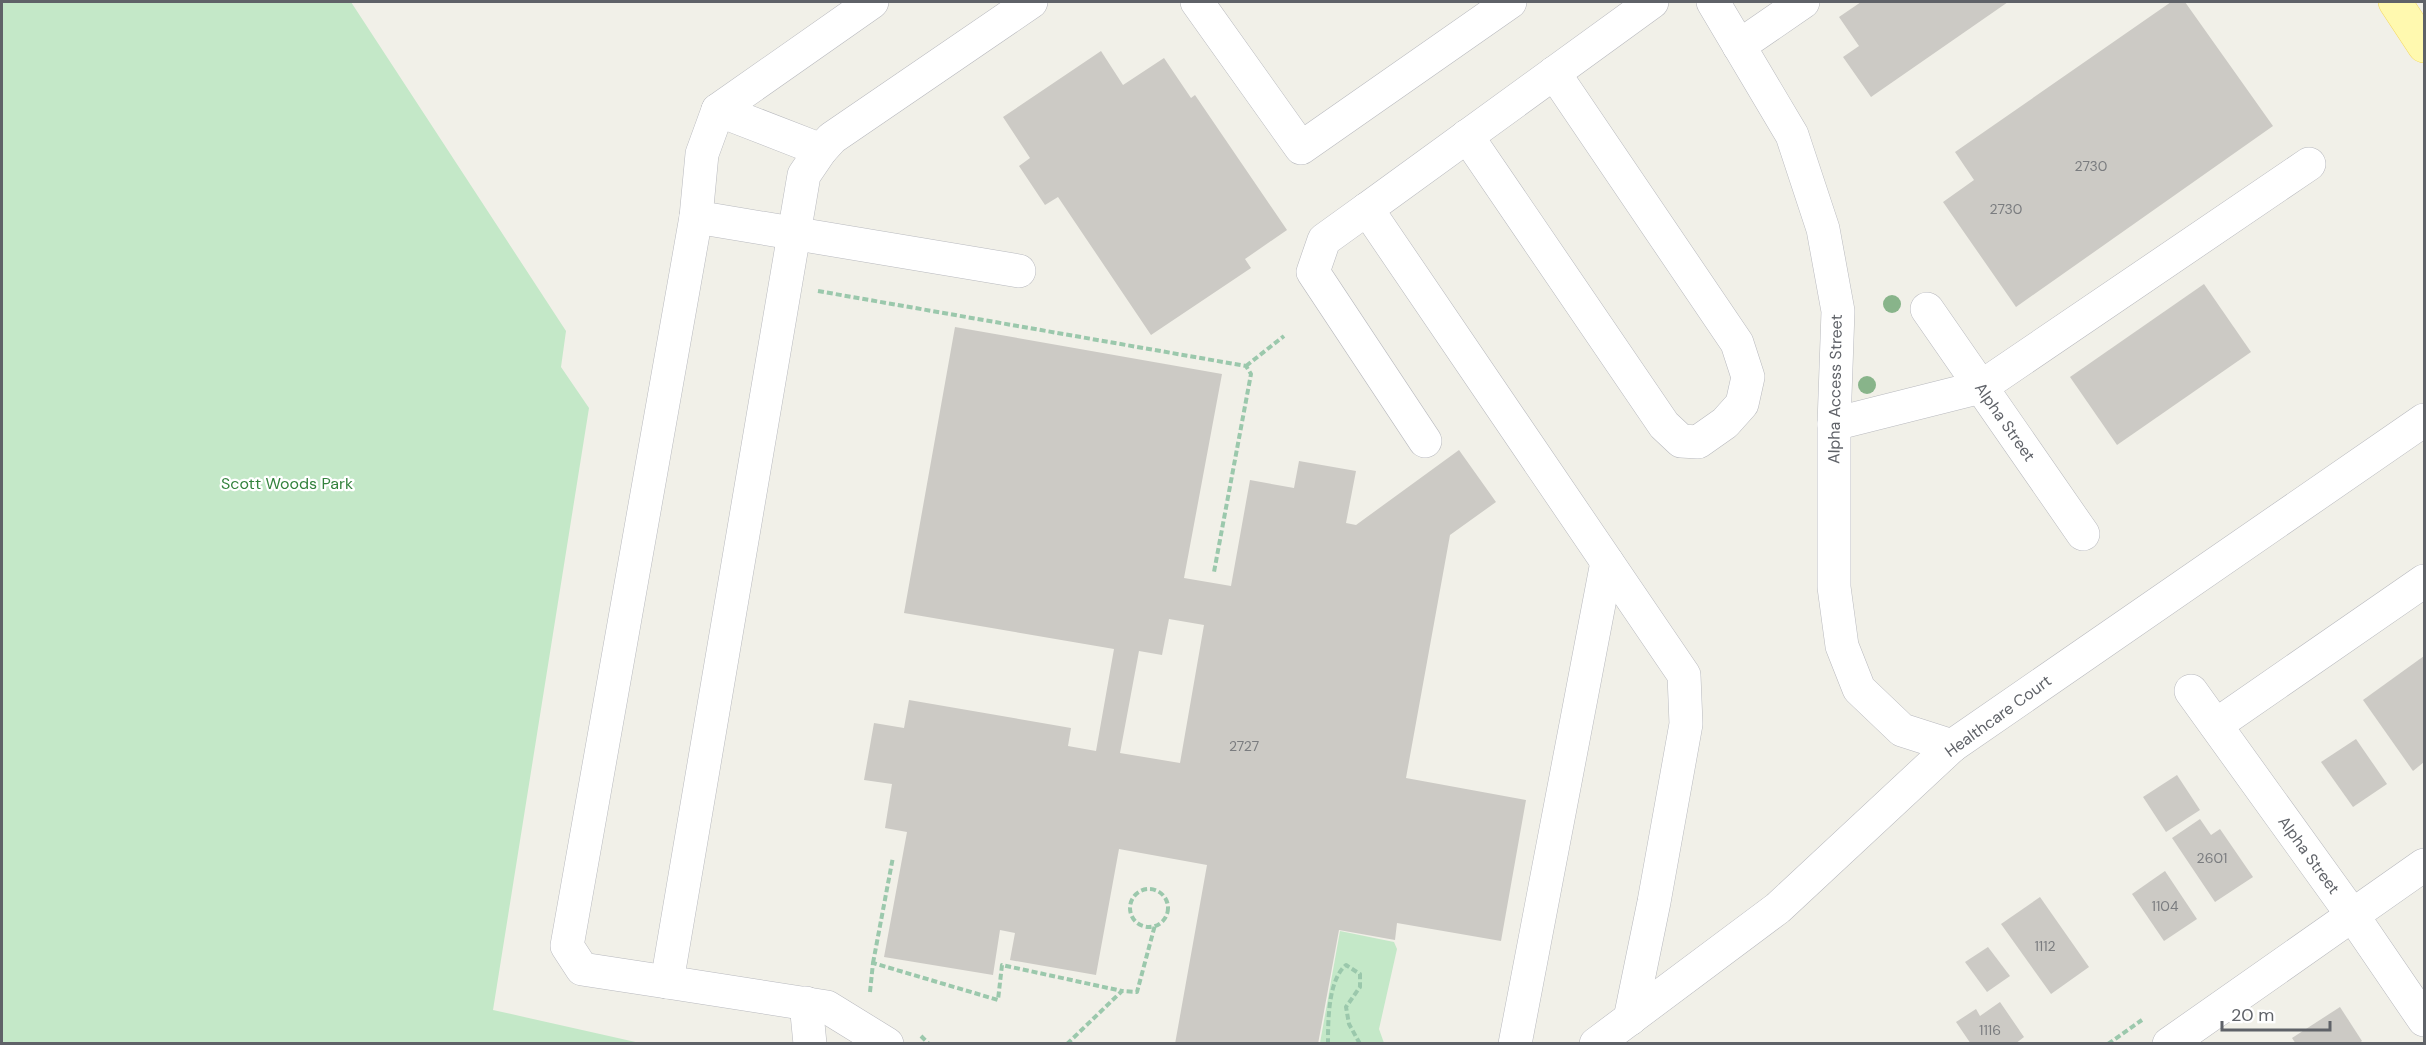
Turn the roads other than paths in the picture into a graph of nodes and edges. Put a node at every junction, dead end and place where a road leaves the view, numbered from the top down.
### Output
1 (872, 2) edge
2 (1031, 2) edge
3 (1197, 2) edge
4 (1510, 2) edge
5 (1652, 2) edge
6 (1713, 2) edge
7 (1803, 2) edge
8 (2395, 2) edge
9 (1739, 46) junction
10 (2424, 46) edge
11 (1554, 73) junction
12 (718, 110) junction
13 (1467, 136) junction
14 (821, 150) junction
15 (2309, 164) dead end
16 (1367, 209) junction
17 (696, 217) junction
18 (793, 233) junction
19 (1019, 271) dead end
20 (1928, 309) dead end
21 (1981, 387) junction
22 (2424, 420) edge
23 (1834, 424) junction
24 (1425, 441) dead end
25 (2083, 534) dead end
26 (1607, 562) junction
27 (2424, 581) edge
28 (2191, 691) dead end
29 (2216, 725) junction
30 (1952, 746) junction
31 (2424, 865) edge
32 (2353, 916) junction
33 (668, 982) junction
34 (806, 1003) junction
35 (1630, 1019) junction
36 (2424, 1020) edge
37 (899, 1036) edge
38 (810, 1044) edge
39 (1515, 1044) edge
40 (1596, 1044) edge
41 (2169, 1044) edge

1 - 12 street
2 - 14 street
3 - 4 street
5 - 11 street
6 - 9 street, Alpha Access Street
7 - 9 street
8 - 10 main road
9 - 23 street, Alpha Access Street
11 - 13 street
11 - 13 street
12 - 14 street
12 - 17 street
13 - 16 street
14 - 18 street
15 - 21 street
16 - 24 street
16 - 26 street
17 - 18 street
17 - 33 street
18 - 19 street
18 - 33 street
20 - 21 street, Alpha Street
21 - 23 street
21 - 25 street, Alpha Street
22 - 30 street, Healthcare Court
23 - 30 street, Alpha Access Street
26 - 35 street
26 - 39 street
27 - 29 street
28 - 29 street, Alpha Street
29 - 32 street, Alpha Street
30 - 35 street, Healthcare Court
31 - 32 street
32 - 36 street, Alpha Street
32 - 41 street
33 - 34 street
34 - 37 street
34 - 38 street
35 - 40 street, Healthcare Court

